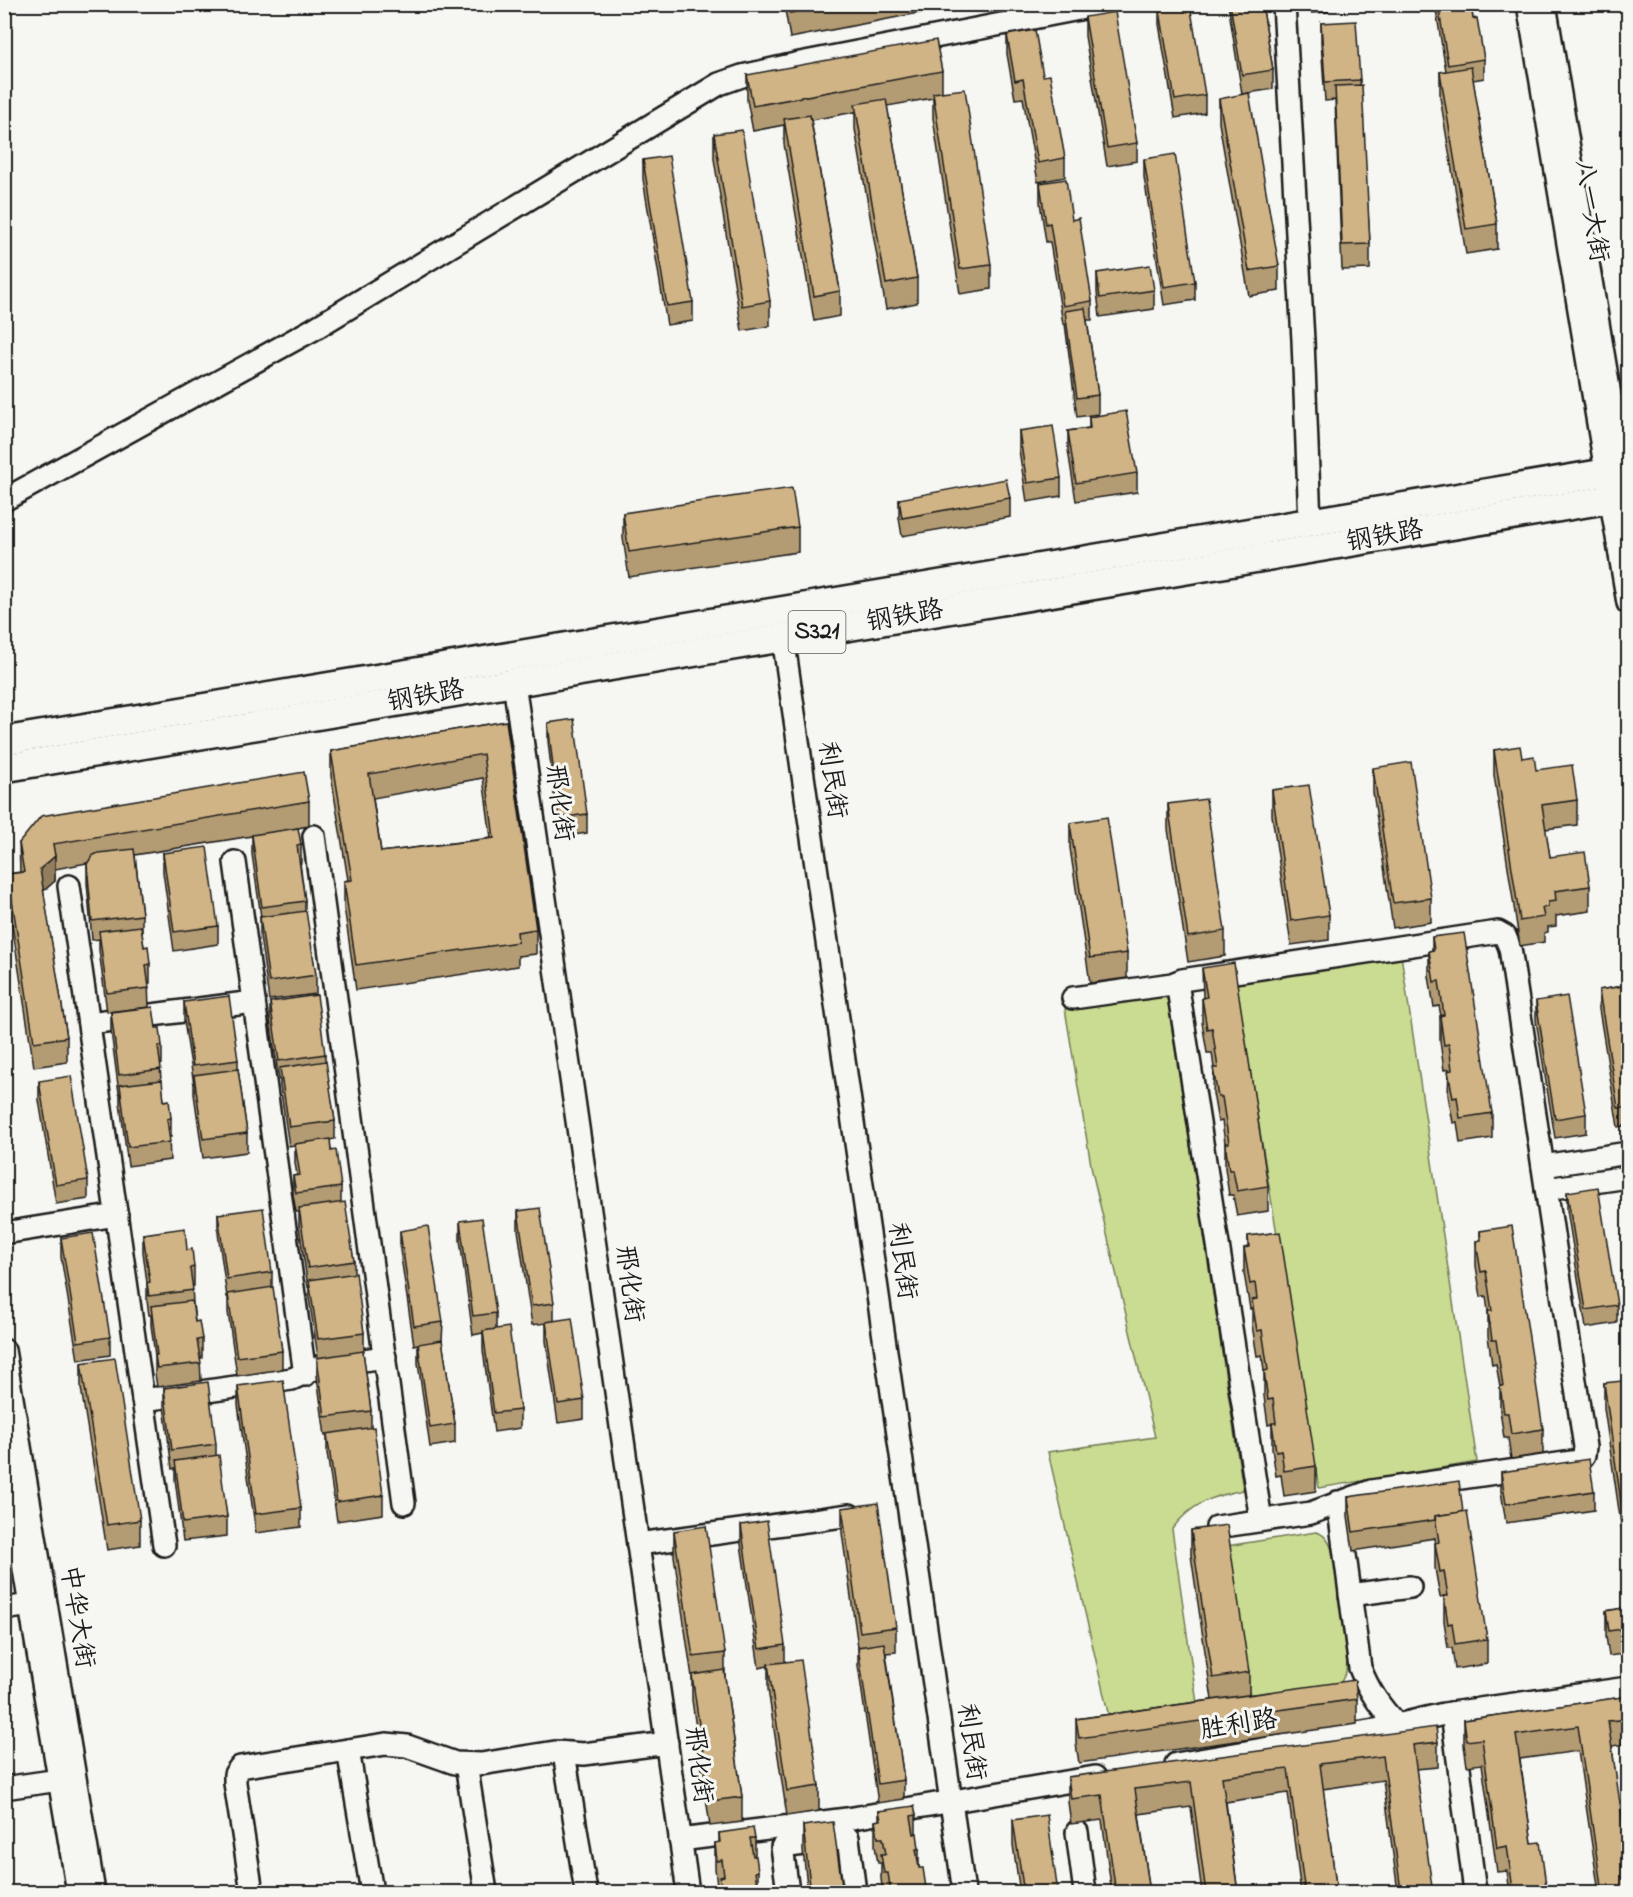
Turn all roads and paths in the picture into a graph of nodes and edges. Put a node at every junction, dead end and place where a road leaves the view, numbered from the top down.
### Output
1 (1105, 4) edge
2 (1284, 4) edge
3 (1528, 4) edge
4 (1545, 4) edge
5 (1622, 487) edge
6 (4, 501) edge
7 (1310, 523) junction
8 (1629, 603) edge
9 (783, 638) junction
10 (514, 682) junction
11 (4, 741) edge
12 (4, 768) edge
13 (314, 836) dead end
14 (235, 862) dead end
15 (69, 886) dead end
16 (1177, 982) junction
17 (1073, 998) dead end
18 (336, 1001) junction
19 (313, 1004) edge
20 (254, 1006) junction
21 (278, 1008) edge
22 (89, 1023) junction
23 (1629, 1153) edge
24 (1543, 1166) junction
25 (1629, 1177) edge
26 (1546, 1189) junction
27 (117, 1215) junction
28 (4, 1233) edge
29 (4, 1350) edge
30 (385, 1357) junction
31 (304, 1375) junction
32 (143, 1400) junction
33 (4, 1450) edge
34 (1338, 1502) junction
35 (404, 1503) dead end
36 (850, 1515) edge
37 (1260, 1520) junction
38 (1217, 1527) edge
39 (638, 1544) junction
40 (164, 1545) dead end
41 (1410, 1587) dead end
42 (1350, 1595) junction
43 (30, 1605) junction
44 (4, 1609) edge
45 (1629, 1688) edge
46 (1452, 1713) junction
47 (1396, 1725) junction
48 (666, 1743) junction
49 (348, 1750) junction
50 (564, 1753) junction
51 (466, 1764) junction
52 (1160, 1766) edge
53 (1113, 1774) edge
54 (59, 1780) junction
55 (4, 1788) edge
56 (951, 1801) junction
57 (1077, 1832) dead end
58 (680, 1840) junction
59 (78, 1893) edge
60 (94, 1893) edge
61 (252, 1893) edge
62 (372, 1893) edge
63 (486, 1893) edge
64 (586, 1893) edge
65 (688, 1893) edge
66 (788, 1893) edge
67 (855, 1893) edge
68 (964, 1893) edge
69 (1085, 1893) edge
70 (1475, 1893) edge

1 - 6 street
2 - 7 street
3 - 5 street, 八一大街
4 - 5 street, 八一大街
5 - 7 main road, 钢铁路 / S321
5 - 8 street, 八一大街
5 - 9 main road, 钢铁路 / S321
7 - 11 main road, 钢铁路 / S321
9 - 10 main road, 钢铁路 / S321
9 - 56 street, 利民街
10 - 12 main road, 钢铁路 / S321
10 - 39 street, 邢化街
13 - 18 street
14 - 20 street
15 - 22 street
16 - 17 street
16 - 24 street
16 - 37 street
18 - 19 street
18 - 30 street
20 - 21 street
20 - 22 street
20 - 31 street
22 - 27 street
23 - 24 street
24 - 26 street
25 - 26 street
26 - 34 street
27 - 28 street
27 - 32 street
29 - 60 street, 中华大街
30 - 31 street
30 - 35 street
31 - 32 street
32 - 40 street
33 - 43 street, 中华大街
34 - 37 street
34 - 42 street
36 - 39 street
37 - 38 street
39 - 48 street, 邢化街
41 - 42 street
42 - 47 street
43 - 44 street
43 - 54 street, 中华大街
45 - 46 street, 胜利路
46 - 47 street, 胜利路
46 - 70 street
47 - 52 street, 胜利路
48 - 50 street
48 - 58 street, 邢化街
49 - 51 street
49 - 61 street
49 - 62 street
50 - 51 street
50 - 64 street
51 - 63 street
53 - 56 street
54 - 55 street
54 - 59 street, 中华大街
56 - 58 street
56 - 68 street, 利民街
57 - 69 street
58 - 65 street, 邢化街
66 - 67 street

